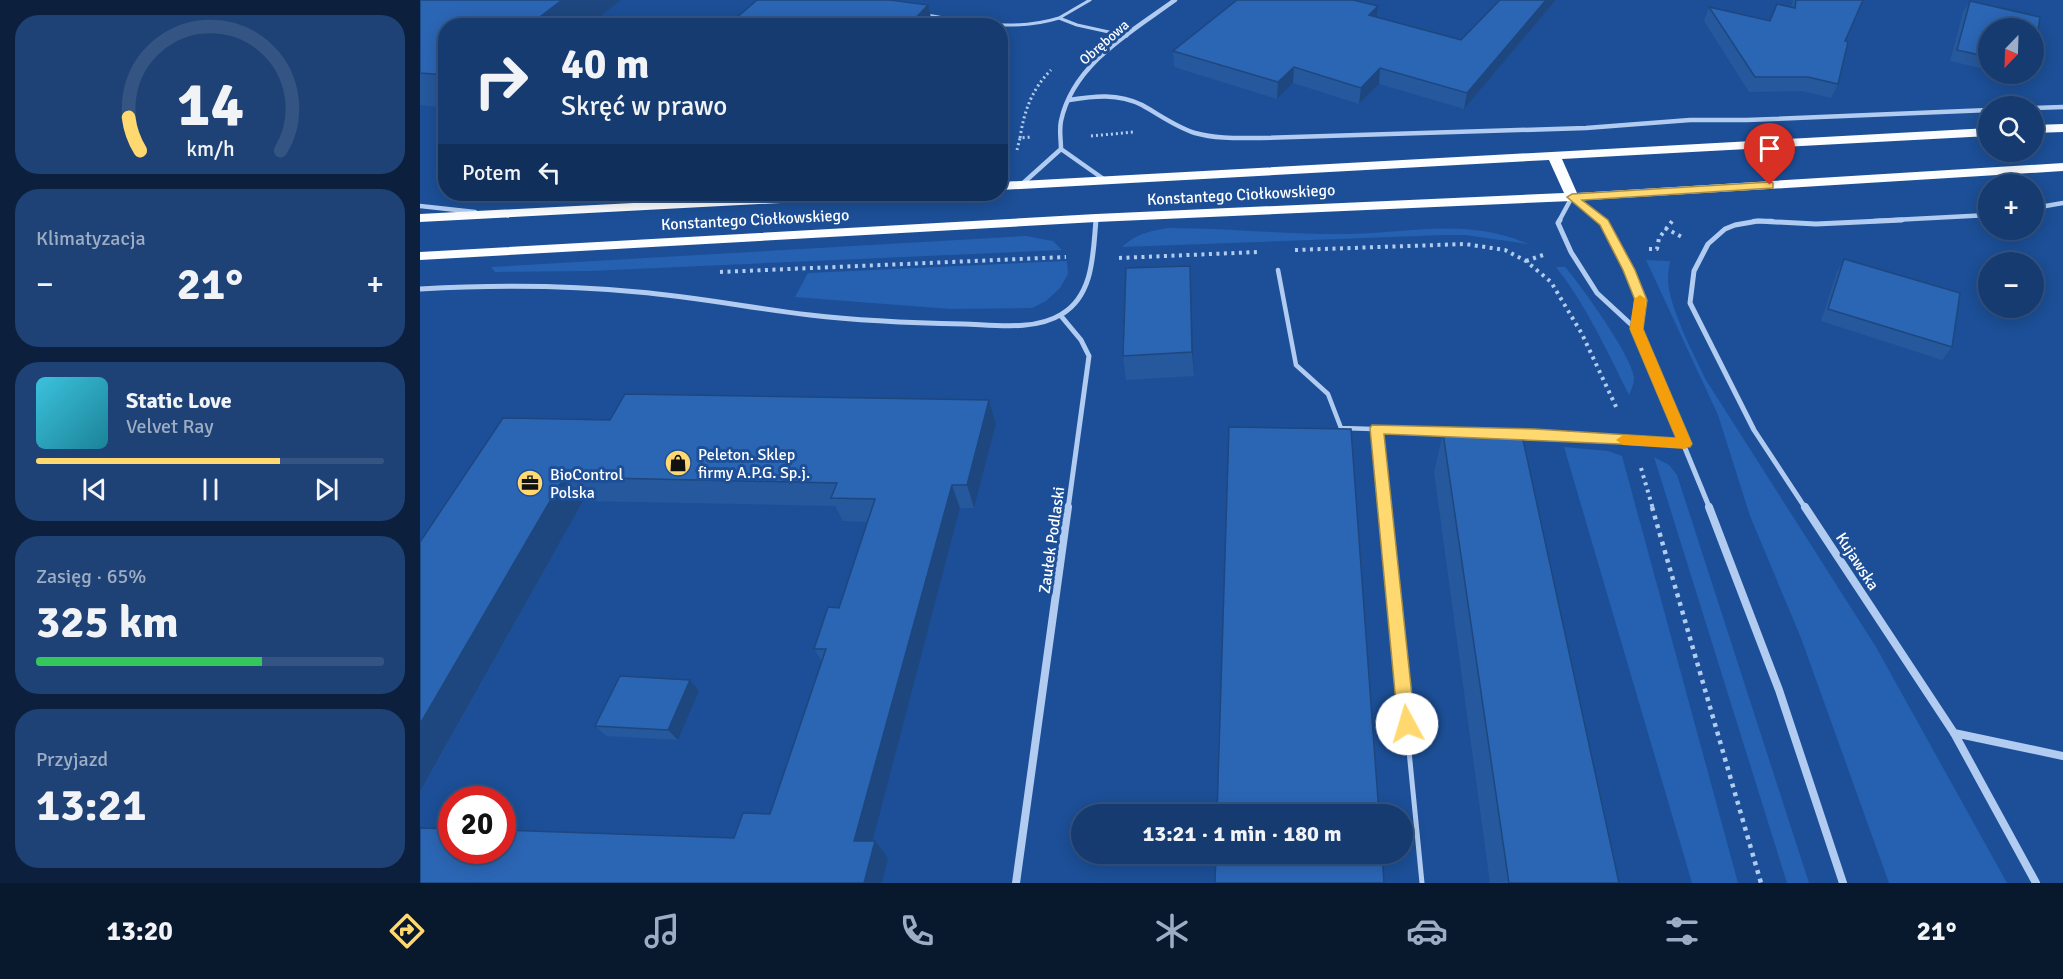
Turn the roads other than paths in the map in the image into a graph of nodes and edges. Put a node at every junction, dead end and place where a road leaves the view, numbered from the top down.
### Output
1 (1090, 0) edge
2 (1175, 0) edge
3 (925, 15) dead end
4 (948, 18) edge
5 (1059, 18) junction
6 (1008, 26) edge
7 (1127, 36) junction
8 (1069, 100) junction
9 (2063, 107) edge
10 (2044, 108) edge
11 (1978, 110) edge
12 (2063, 128) edge
13 (2044, 129) edge
14 (1978, 133) edge
15 (1061, 149) junction
16 (1554, 156) junction
17 (2063, 167) edge
18 (1107, 181) junction
19 (1021, 185) junction
20 (1008, 186) edge
21 (1572, 197) junction
22 (738, 201) edge
23 (2063, 203) edge
24 (420, 206) edge
25 (2044, 206) edge
26 (487, 214) junction
27 (1978, 215) edge
28 (420, 218) edge
29 (1096, 219) junction
30 (420, 256) edge
31 (1278, 270) dead end
32 (420, 288) edge
33 (1061, 316) junction
34 (1636, 329) junction
35 (1377, 428) junction
36 (1685, 444) junction
37 (1954, 733) junction
38 (2063, 756) edge
39 (1016, 883) edge
40 (1422, 883) edge
41 (1843, 883) edge
42 (2036, 883) edge

1 - 5 lane
2 - 7 street, Obrębowa
3 - 4 lane
5 - 6 lane
5 - 7 lane
7 - 8 street, Obrębowa
8 - 11 street
8 - 15 street, Obrębowa
9 - 10 street
12 - 13 highway
14 - 16 highway, Konstantego Ciołkowskiego
15 - 18 street
15 - 19 street
16 - 18 highway, Konstantego Ciołkowskiego
16 - 21 highway
17 - 21 highway, Konstantego Ciołkowskiego
18 - 19 highway, Konstantego Ciołkowskiego
19 - 20 highway, Konstantego Ciołkowskiego
21 - 29 highway, Konstantego Ciołkowskiego
21 - 34 street
21 - 34 street
22 - 26 highway, Konstantego Ciołkowskiego
23 - 25 street
24 - 26 street
26 - 28 highway, Konstantego Ciołkowskiego
27 - 37 street, Kujawska
29 - 30 highway, Konstantego Ciołkowskiego
29 - 33 street
31 - 35 lane
32 - 33 street
33 - 39 street, Zaułek Podlaski
34 - 36 street
35 - 36 lane
35 - 40 lane
36 - 41 street
37 - 38 street
37 - 42 street, Kujawska

